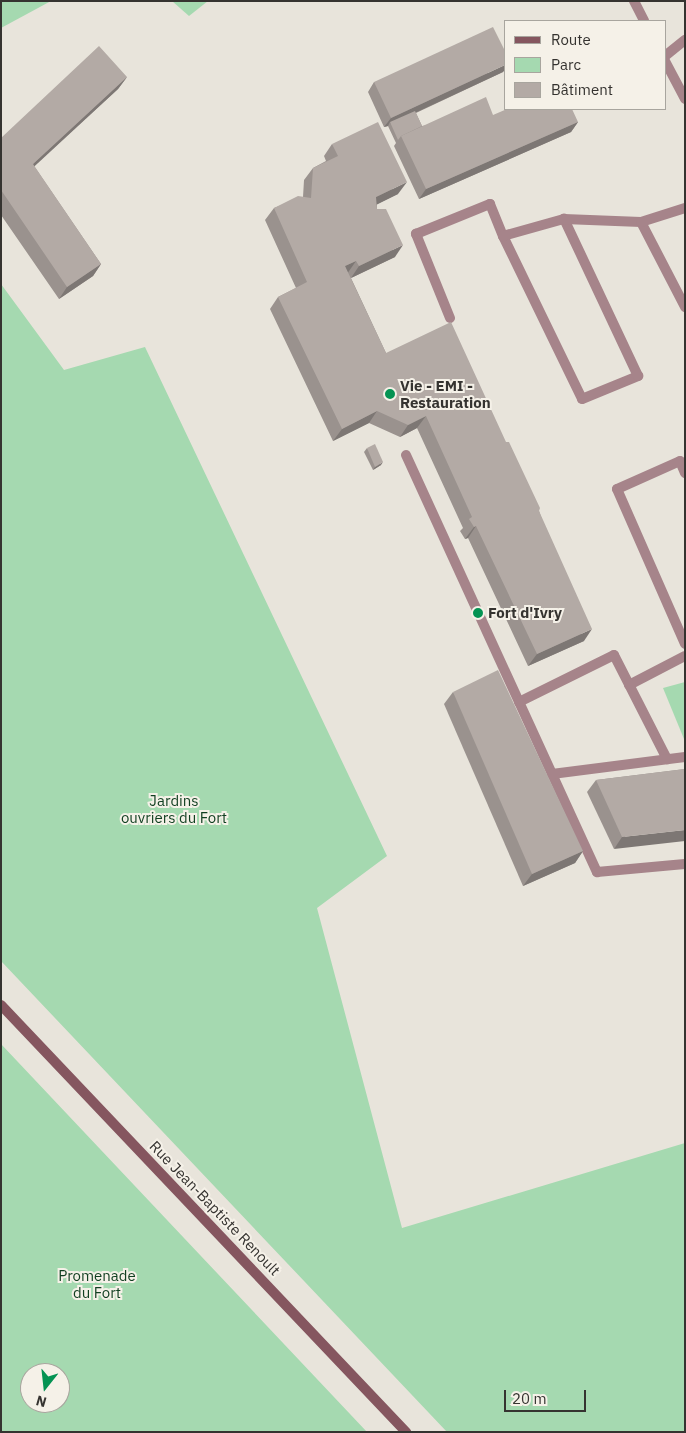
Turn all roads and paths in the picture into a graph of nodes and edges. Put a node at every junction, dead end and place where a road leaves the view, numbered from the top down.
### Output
1 (634, 1) edge
2 (644, 20) edge
3 (685, 40) edge
4 (666, 55) edge
5 (666, 63) edge
6 (685, 99) edge
7 (685, 208) edge
8 (564, 219) junction
9 (641, 222) junction
10 (503, 236) junction
11 (685, 307) edge
12 (450, 318) dead end
13 (406, 455) dead end
14 (685, 473) edge
15 (685, 644) edge
16 (685, 656) edge
17 (629, 685) junction
18 (519, 702) junction
19 (685, 757) edge
20 (667, 759) junction
21 (552, 774) junction
22 (685, 864) edge
23 (1, 1005) edge
24 (406, 1432) edge

1 - 2 lane
3 - 4 lane
5 - 6 lane
7 - 9 lane
8 - 9 lane
8 - 10 lane
8 - 10 lane
9 - 11 lane
10 - 12 lane
13 - 18 lane
14 - 15 lane
16 - 17 lane
17 - 18 lane
17 - 20 lane
18 - 21 lane
19 - 20 lane
20 - 21 lane
21 - 22 lane
23 - 24 main road, Rue Jean-Baptiste Renoult

